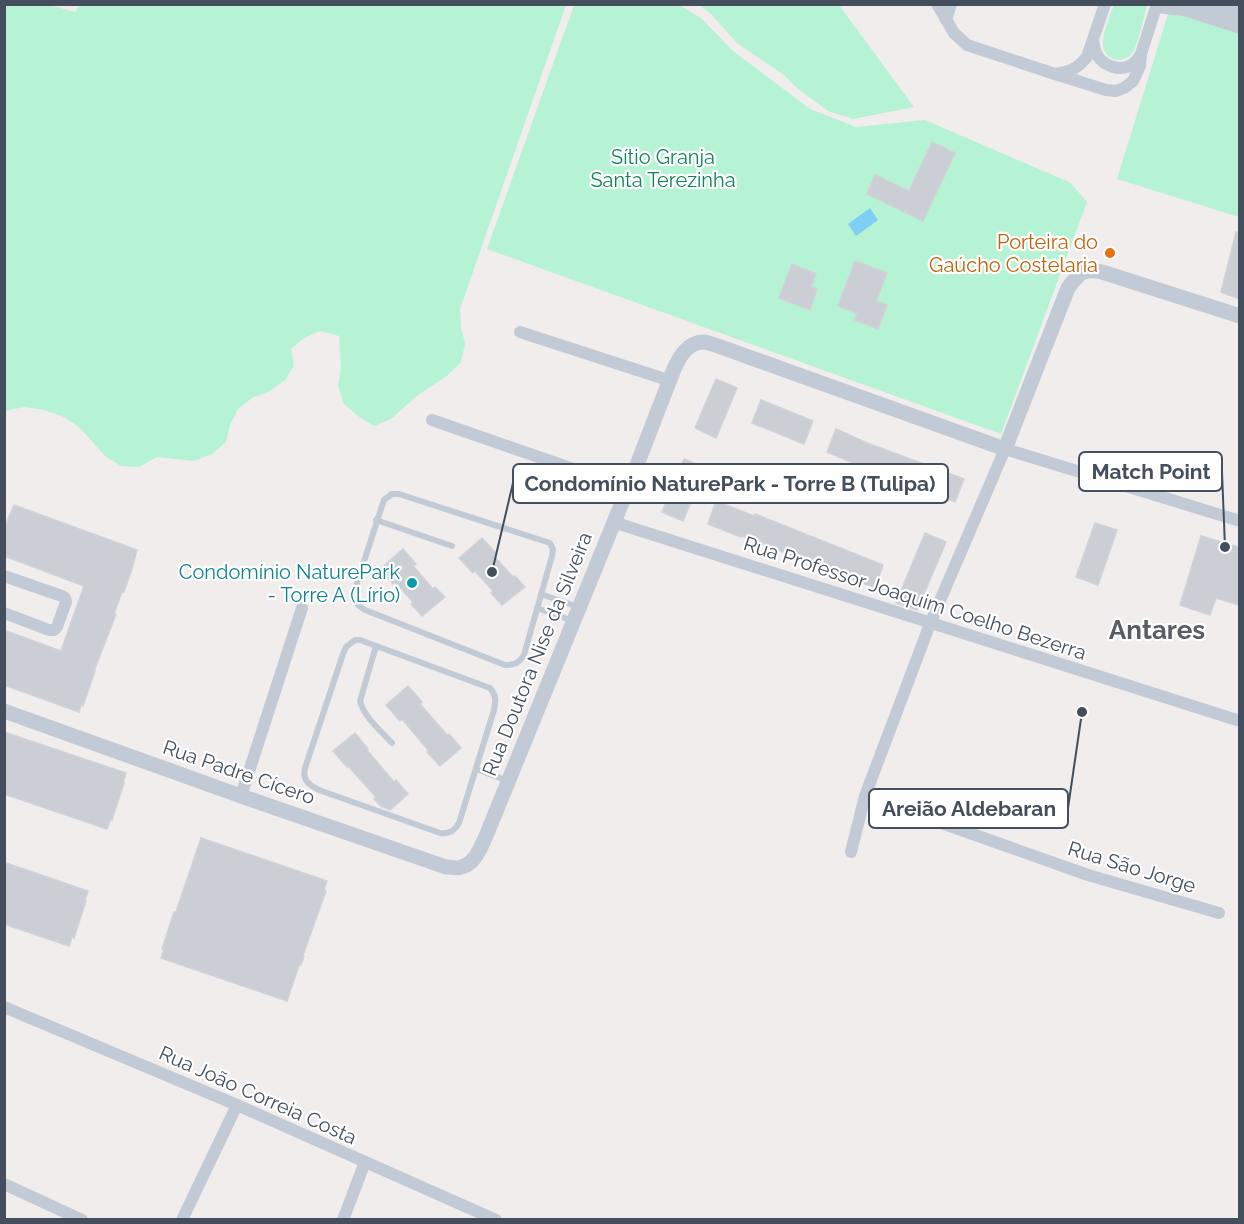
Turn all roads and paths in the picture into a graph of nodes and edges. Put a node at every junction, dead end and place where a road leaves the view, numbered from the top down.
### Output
1 (937, 4) edge
2 (951, 4) edge
3 (1105, 4) edge
4 (1227, 4) edge
5 (1156, 6) edge
6 (1190, 7) edge
7 (1239, 9) edge
8 (1239, 19) edge
9 (946, 20) junction
10 (1239, 28) edge
11 (1093, 41) junction
12 (1141, 54) junction
13 (1055, 74) junction
14 (1239, 316) edge
15 (520, 332) dead end
16 (671, 381) junction
17 (432, 420) dead end
18 (1005, 449) junction
19 (628, 488) junction
20 (376, 520) junction
21 (613, 522) junction
22 (1239, 522) edge
23 (452, 546) dead end
24 (4, 576) edge
25 (541, 594) junction
26 (302, 608) dead end
27 (537, 608) junction
28 (4, 613) edge
29 (576, 614) junction
30 (930, 624) junction
31 (376, 646) junction
32 (4, 711) edge
33 (1239, 721) edge
34 (393, 743) dead end
35 (476, 769) junction
36 (508, 781) junction
37 (241, 796) junction
38 (865, 796) junction
39 (851, 852) dead end
40 (461, 868) joint
41 (1219, 913) dead end
42 (4, 1007) edge
43 (237, 1105) junction
44 (364, 1162) junction
45 (4, 1185) edge
46 (82, 1220) edge
47 (182, 1220) edge
48 (343, 1220) edge
49 (496, 1220) edge

1 - 9 street
2 - 9 street
3 - 11 street
4 - 7 street
5 - 6 street
5 - 12 street
6 - 8 street
6 - 10 street
9 - 13 street
11 - 12 street
11 - 13 street
12 - 13 street
14 - 18 street
15 - 16 street
16 - 18 street, Rua Doutora Nise da Silveira
16 - 19 street, Rua Doutora Nise da Silveira
17 - 19 street
18 - 22 street
18 - 30 street
19 - 21 street, Rua Doutora Nise da Silveira
20 - 23 lane
20 - 25 lane
20 - 27 lane
21 - 29 street, Rua Doutora Nise da Silveira
21 - 30 street, Rua Professor Joaquim Coelho Bezerra
24 - 28 street
25 - 27 lane
25 - 29 lane
26 - 37 street
27 - 29 lane
29 - 36 street, Rua Doutora Nise da Silveira
30 - 33 street, Rua Professor Joaquim Coelho Bezerra
30 - 38 street
31 - 34 lane
31 - 35 lane
31 - 35 lane
32 - 37 street, Rua Padre Cícero
35 - 36 lane
36 - 40 street, Rua Doutora Nise da Silveira
37 - 40 street, Rua Padre Cícero
38 - 39 street
38 - 41 street, Rua São Jorge
42 - 43 street, Rua João Correia Costa
43 - 44 street, Rua João Correia Costa
43 - 47 street
44 - 48 street
44 - 49 street, Rua João Correia Costa
45 - 46 street

